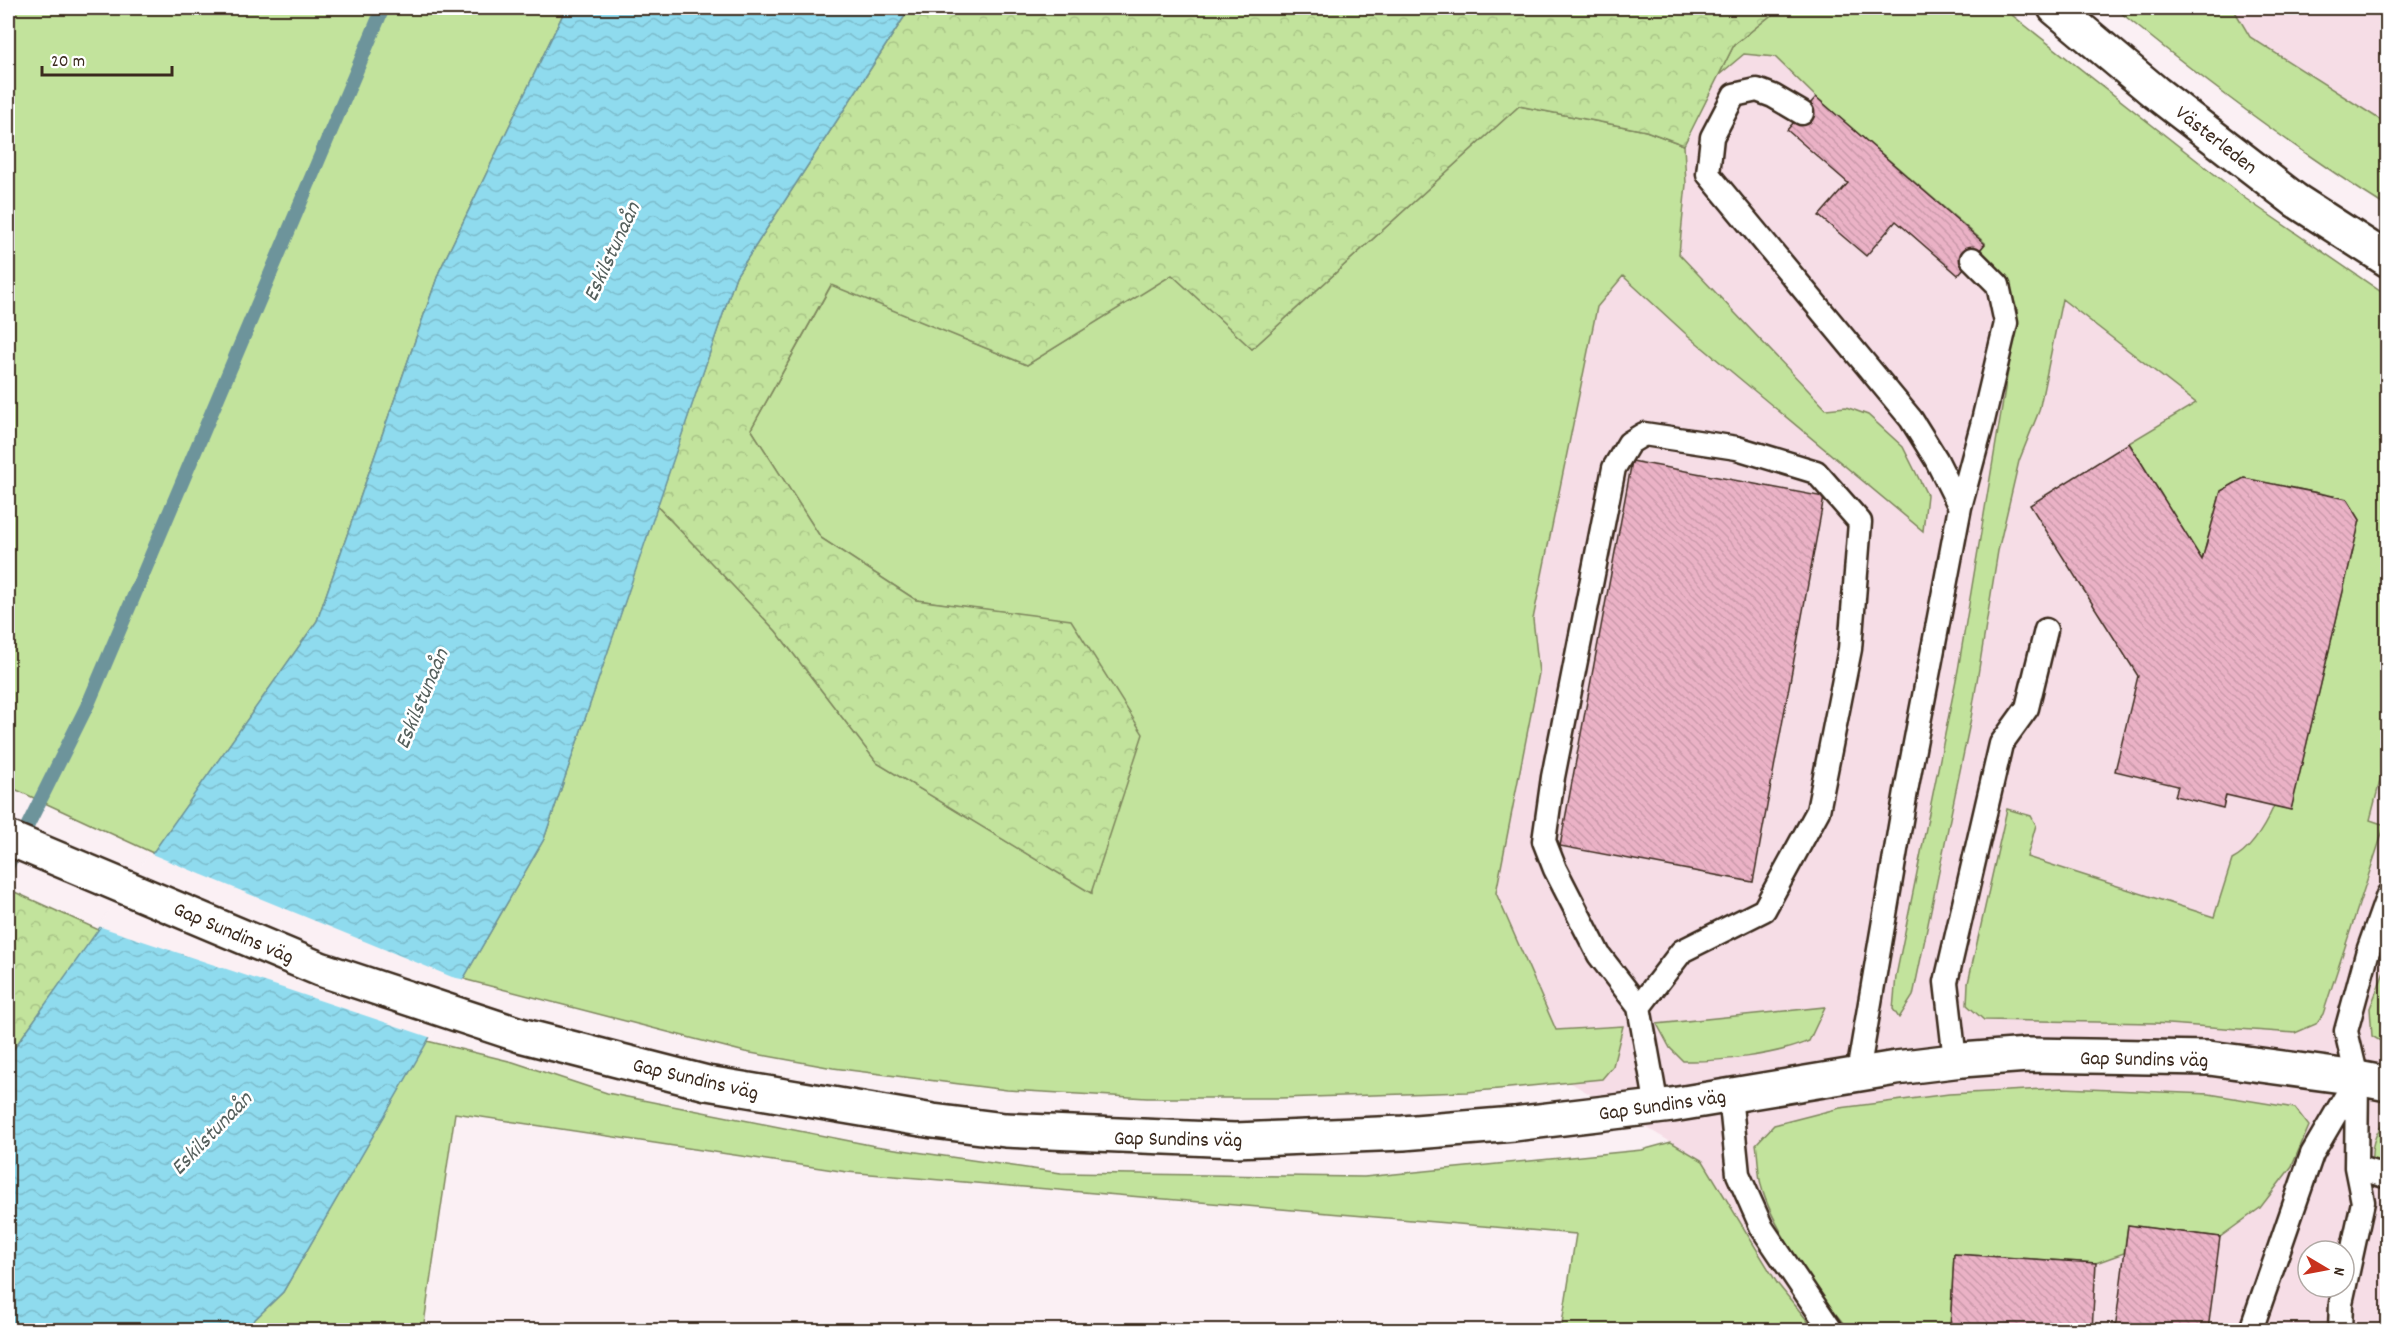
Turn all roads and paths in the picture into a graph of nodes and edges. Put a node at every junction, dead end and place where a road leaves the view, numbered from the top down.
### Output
1 (2055, 8) edge
2 (1802, 113) dead end
3 (1972, 259) dead end
4 (2388, 260) edge
5 (1960, 507) junction
6 (2046, 630) dead end
7 (8, 838) edge
8 (2388, 894) edge
9 (1638, 1007) junction
10 (1955, 1060) junction
11 (1858, 1073) junction
12 (2372, 1081) edge
13 (1730, 1095) junction
14 (1657, 1107) junction
15 (2356, 1167) junction
16 (2388, 1177) edge
17 (1831, 1330) edge
18 (2251, 1330) edge
19 (2340, 1330) edge

1 - 4 street, Västerleden
2 - 5 lane
3 - 5 lane
5 - 11 lane
6 - 10 lane
7 - 14 street, Gap Sundins väg
8 - 12 lane
9 - 9 lane
9 - 14 lane
10 - 11 street, Gap Sundins väg
10 - 12 street, Gap Sundins väg
11 - 13 street, Gap Sundins väg
12 - 15 lane
12 - 18 lane
13 - 14 street, Gap Sundins väg
13 - 17 lane
15 - 16 lane
15 - 19 lane

